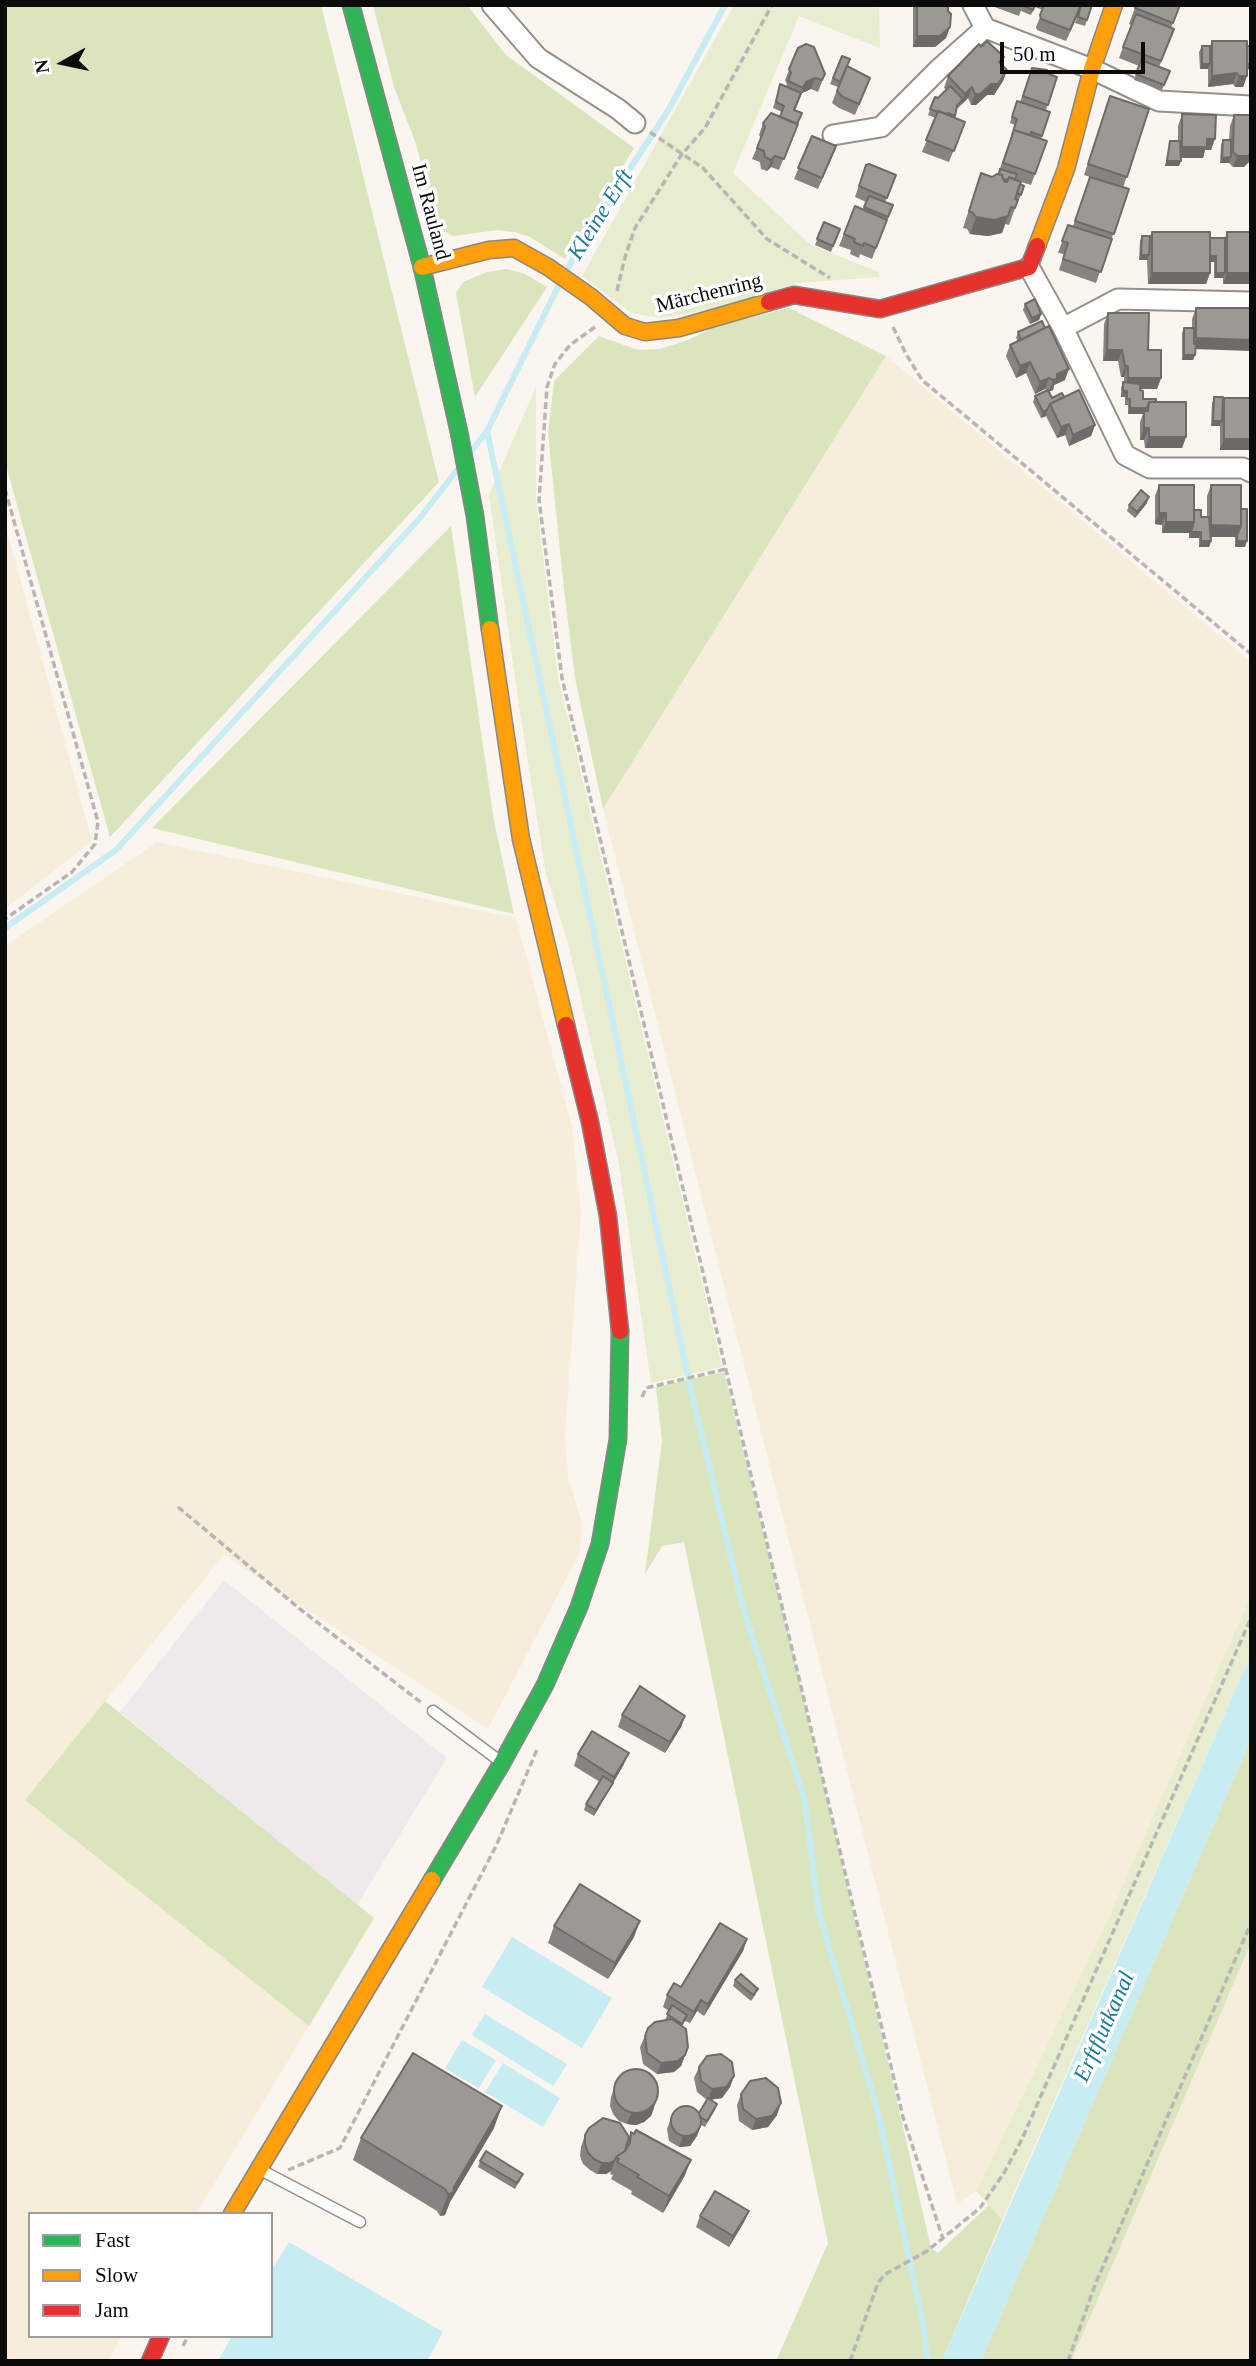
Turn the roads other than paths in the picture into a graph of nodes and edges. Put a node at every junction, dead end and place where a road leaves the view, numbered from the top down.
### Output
1 (351, 5) edge
2 (492, 5) edge
3 (973, 5) edge
4 (1114, 5) edge
5 (985, 28) junction
6 (1092, 69) junction
7 (1251, 106) edge
8 (641, 127) road end
9 (833, 135) dead end
10 (422, 267) junction
11 (1029, 267) junction
12 (1251, 302) edge
13 (1063, 328) junction
14 (1251, 472) edge
15 (433, 1711) road end
16 (502, 1763) junction
17 (258, 2169) junction
18 (233, 2212) edge
19 (359, 2222) dead end
20 (160, 2338) edge
21 (150, 2361) edge

1 - 10 street, Im Rauland
2 - 8 street
3 - 5 street
4 - 6 street
5 - 6 street
5 - 9 street
6 - 7 street
6 - 11 street
10 - 11 street, Märchenring
10 - 16 street, Im Rauland
11 - 13 street
12 - 13 street
13 - 14 street
15 - 16 lane
16 - 17 street, Im Rauland
17 - 18 street, Im Rauland
17 - 19 lane
20 - 21 street

